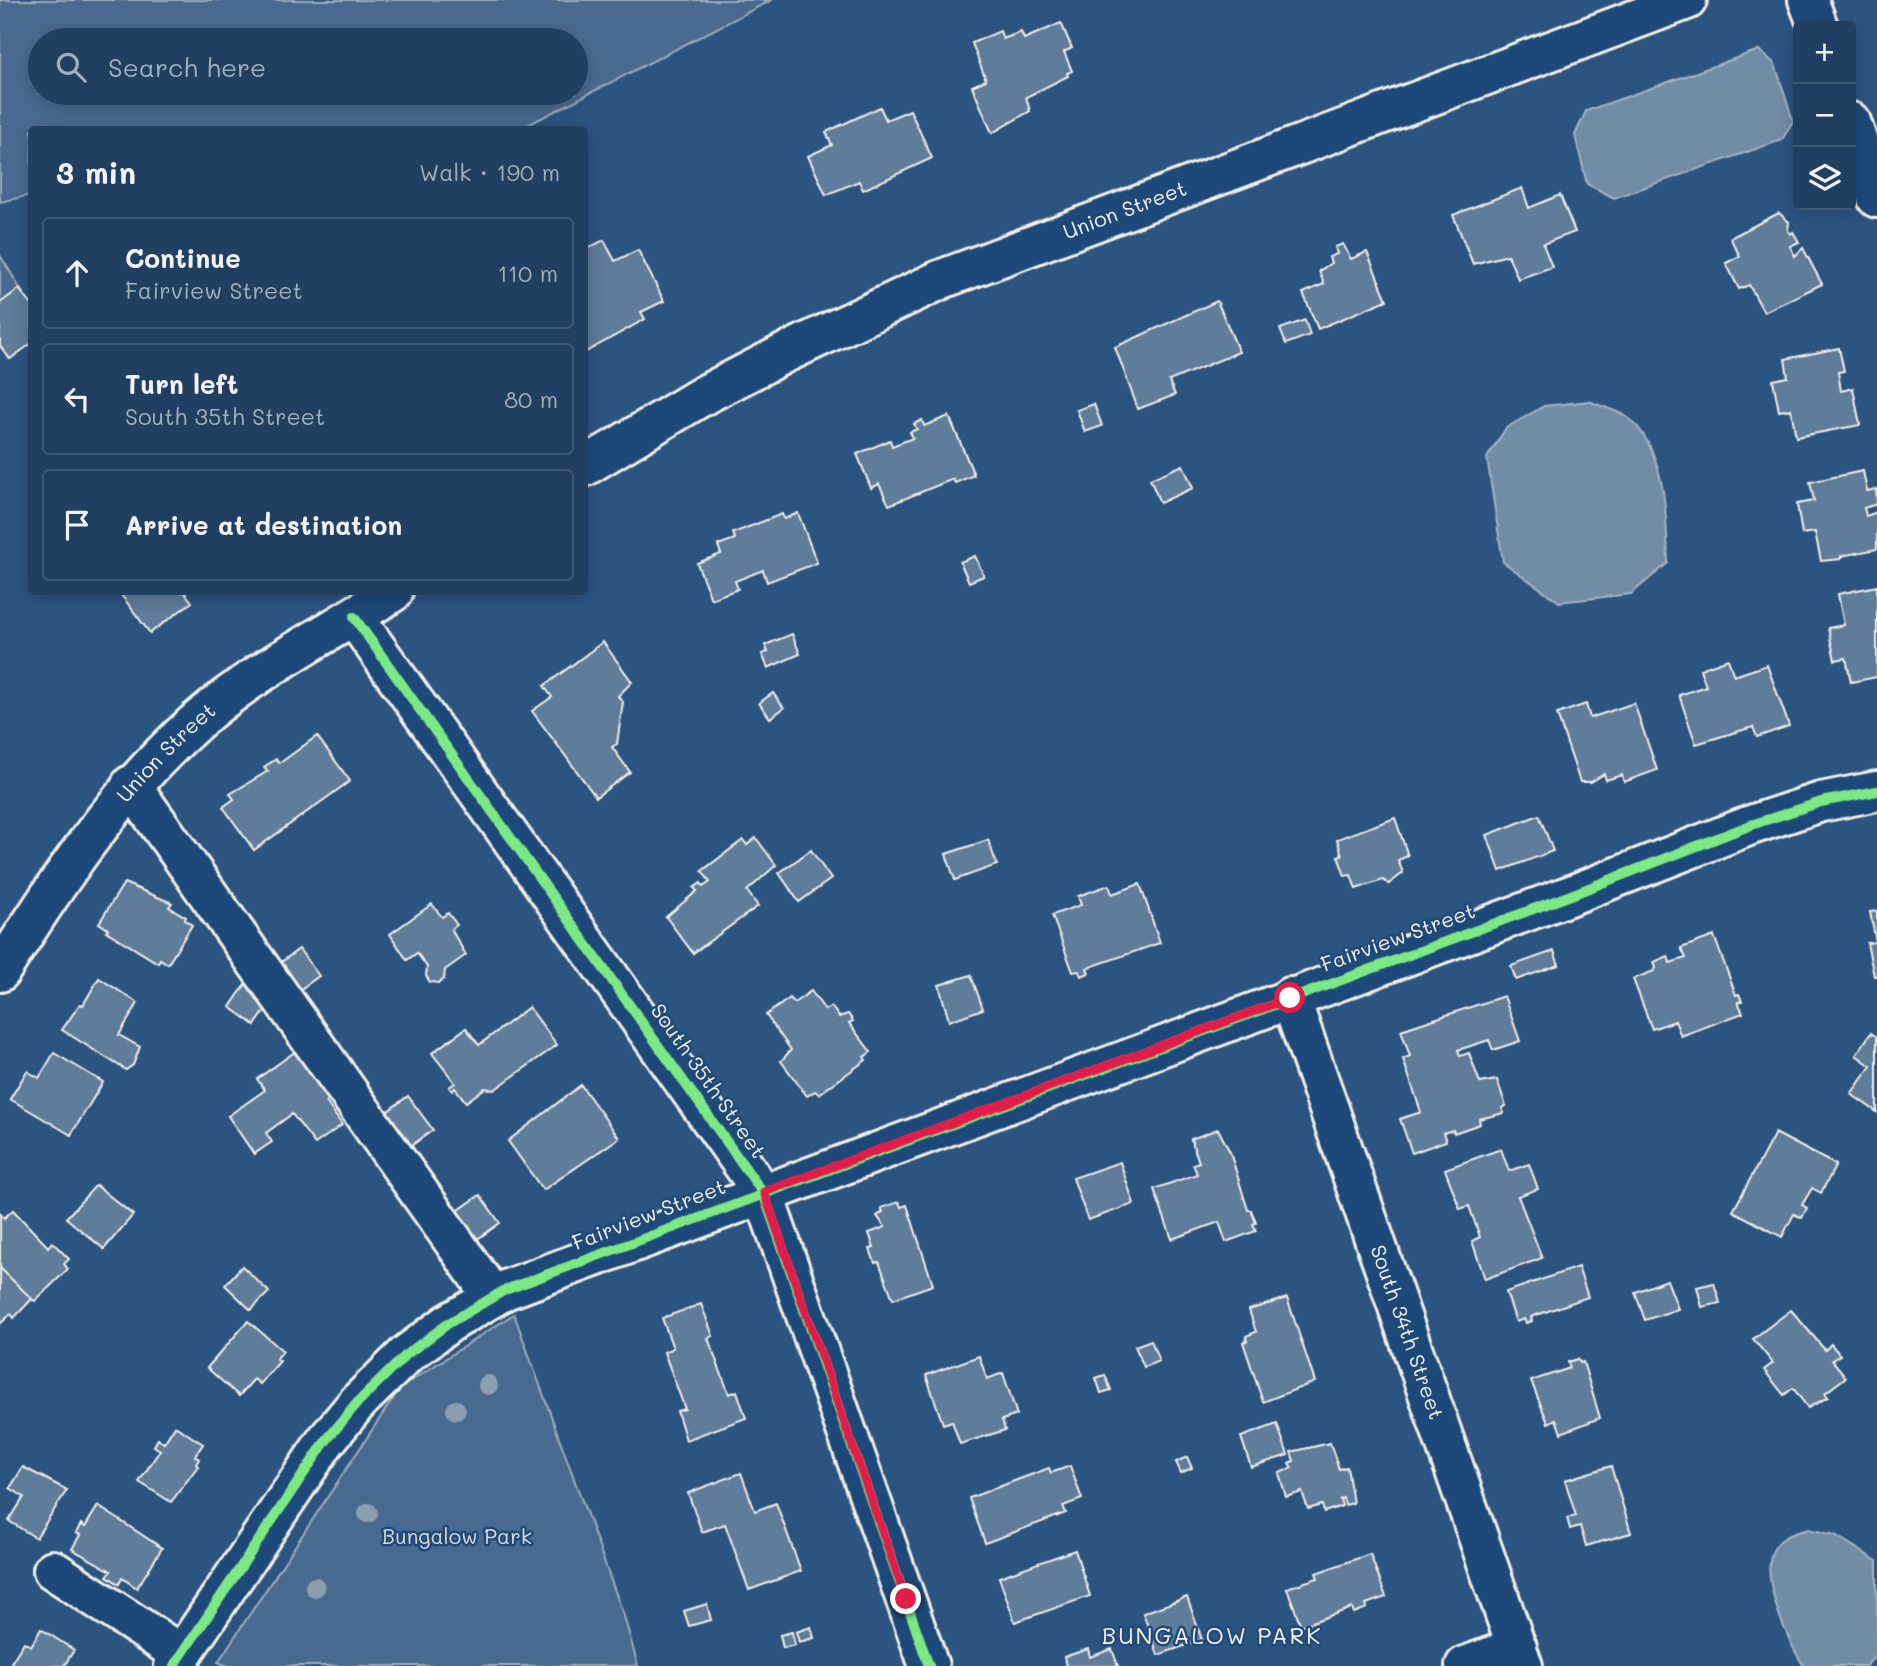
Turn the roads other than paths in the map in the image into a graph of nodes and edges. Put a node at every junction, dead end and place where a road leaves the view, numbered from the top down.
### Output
1 (1687, 0) edge
2 (1808, 0) edge
3 (1816, 21) edge
4 (1856, 137) edge
5 (1877, 198) edge
6 (588, 465) edge
7 (388, 595) edge
8 (354, 617) junction
9 (131, 785) junction
10 (1877, 791) edge
11 (0, 972) edge
12 (1290, 998) junction
13 (764, 1192) junction
14 (493, 1297) junction
15 (53, 1570) dead end
16 (1520, 1656) edge
17 (178, 1660) edge
18 (929, 1666) edge
19 (1465, 1666) edge

1 - 6 street, Union Street
2 - 3 street
4 - 5 street
7 - 8 street, Union Street
8 - 9 street, Union Street
8 - 13 street, South 35th Street
9 - 11 street, Union Street
9 - 14 street
10 - 12 street, Fairview Street
12 - 13 street, Fairview Street
12 - 16 street, South 34th Street
13 - 14 street, Fairview Street
13 - 18 street, South 35th Street
14 - 17 street, Fairview Street
15 - 17 street
16 - 19 street

